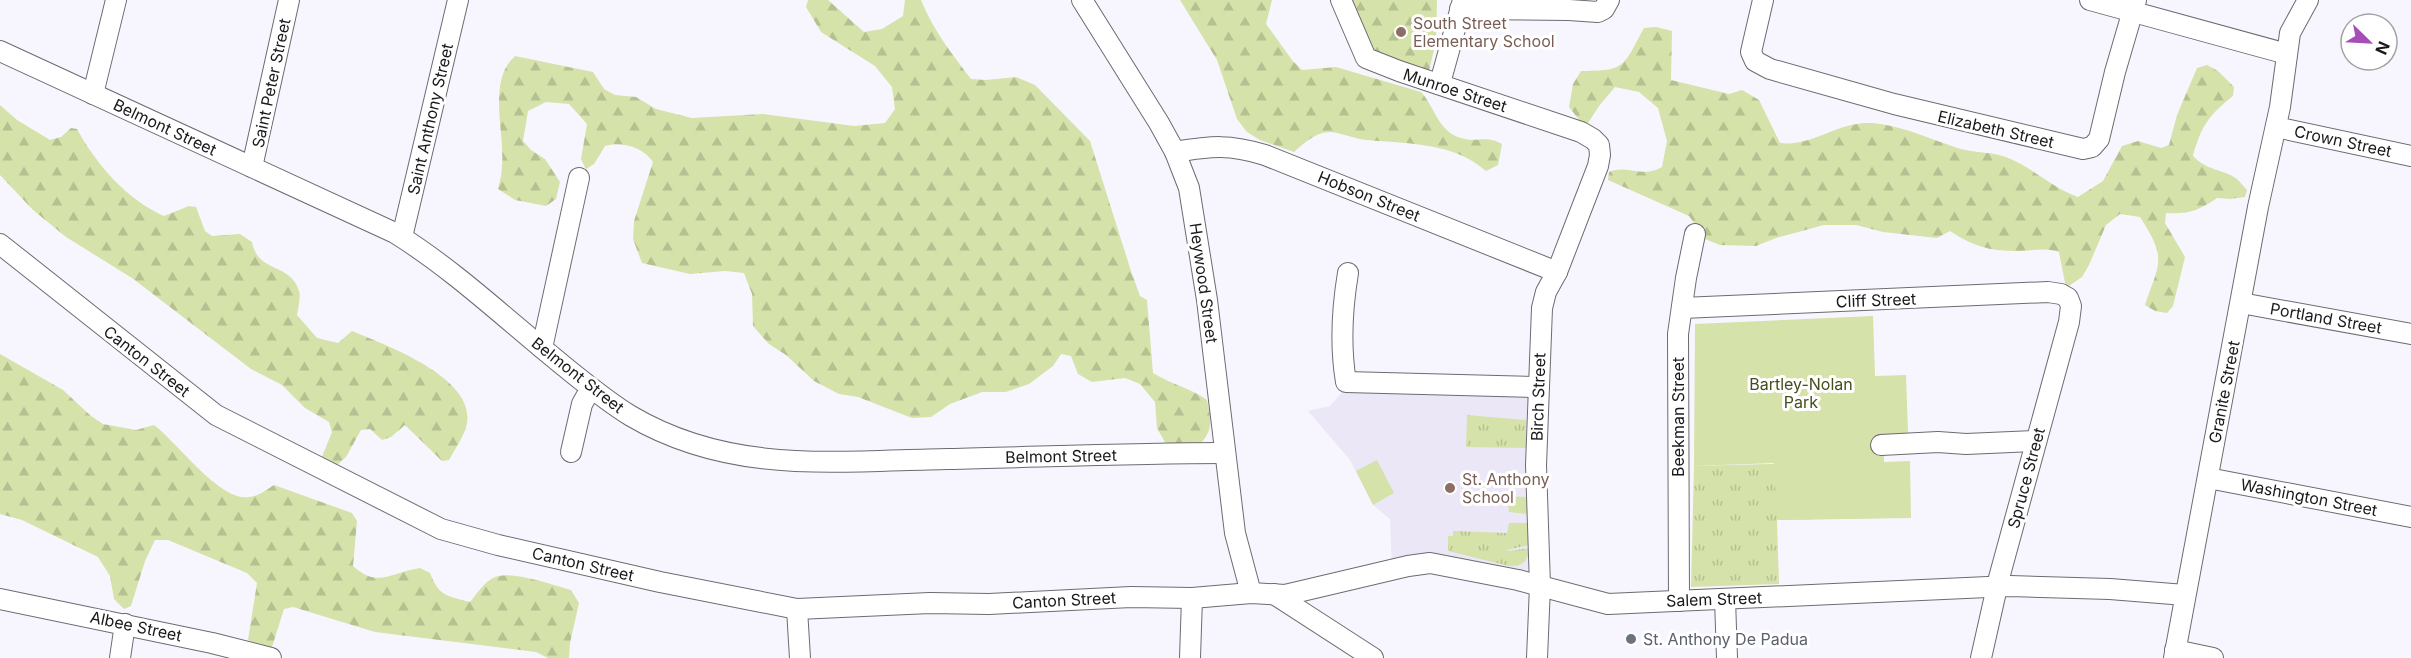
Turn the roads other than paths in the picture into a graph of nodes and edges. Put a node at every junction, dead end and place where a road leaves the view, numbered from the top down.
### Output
1 (116, 0) edge
2 (289, 0) edge
3 (458, 0) edge
4 (1082, 0) edge
5 (1341, 0) edge
6 (1609, 0) edge
7 (1763, 0) edge
8 (2090, 0) edge
9 (2308, 0) edge
10 (1462, 5) edge
11 (2134, 6) edge
12 (0, 51) edge
13 (2287, 54) junction
14 (1440, 83) junction
15 (93, 94) junction
16 (2276, 127) junction
17 (1599, 148) joint
18 (1175, 152) junction
19 (2411, 156) edge
20 (252, 167) junction
21 (579, 178) dead end
22 (1695, 234) dead end
23 (402, 237) junction
24 (0, 244) edge
25 (1557, 272) junction
26 (1348, 273) dead end
27 (2068, 298) joint
28 (2241, 303) junction
29 (1682, 308) junction
30 (2411, 334) edge
31 (542, 348) junction
32 (1537, 387) junction
33 (591, 388) junction
34 (2036, 441) junction
35 (1881, 445) dead end
36 (571, 452) dead end
37 (1224, 453) junction
38 (2208, 478) junction
39 (2411, 517) edge
40 (1540, 586) junction
41 (1998, 587) junction
42 (1251, 593) junction
43 (1274, 594) junction
44 (2185, 595) junction
45 (1192, 598) junction
46 (0, 599) edge
47 (1725, 599) junction
48 (1679, 601) junction
49 (797, 609) junction
50 (125, 624) junction
51 (2175, 654) edge
52 (120, 658) edge
53 (271, 658) edge
54 (800, 658) edge
55 (1190, 658) edge
56 (1373, 658) edge
57 (1537, 658) edge
58 (1727, 658) edge
59 (1981, 658) edge
60 (2213, 658) edge

1 - 15 street
2 - 20 street, Saint Peter Street
3 - 23 street, Saint Anthony Street
4 - 18 street, Heywood Street
5 - 14 street, Munroe Street
6 - 10 street
7 - 11 street, Elizabeth Street
8 - 11 street
9 - 13 street, Granite Street
10 - 14 street
11 - 13 street
12 - 15 street, Belmont Street
13 - 16 street, Granite Street
14 - 17 street, Munroe Street
15 - 20 street, Belmont Street
16 - 19 street, Crown Street
16 - 28 street, Granite Street
17 - 25 street, Birch Street
18 - 25 street, Hobson Street
18 - 37 street, Heywood Street
20 - 23 street, Belmont Street
21 - 31 street
22 - 29 street, Beekman Street
23 - 31 street, Belmont Street
24 - 49 street, Canton Street
25 - 32 street, Birch Street
26 - 32 street
27 - 29 street, Cliff Street
27 - 34 street, Spruce Street
28 - 30 street, Portland Street
28 - 38 street, Granite Street
29 - 48 street, Beekman Street
31 - 33 street, Belmont Street
32 - 40 street, Birch Street
33 - 36 street
33 - 37 street, Belmont Street
34 - 35 street
34 - 41 street, Spruce Street
37 - 42 street, Heywood Street
38 - 39 street, Washington Street
38 - 44 street, Granite Street
40 - 43 street, Salem Street
40 - 48 street, Salem Street
40 - 57 street, Birch Street
41 - 44 street, Salem Street
41 - 47 street, Salem Street
41 - 59 street, Spruce Street
42 - 43 street, Salem Street
42 - 45 street, Canton Street
43 - 56 street
44 - 51 street, Granite Street
45 - 49 street, Canton Street
45 - 55 street
46 - 50 street, Albee Street
47 - 48 street, Salem Street
47 - 58 street
49 - 54 street
50 - 52 street
50 - 53 street, Albee Street
51 - 60 street

